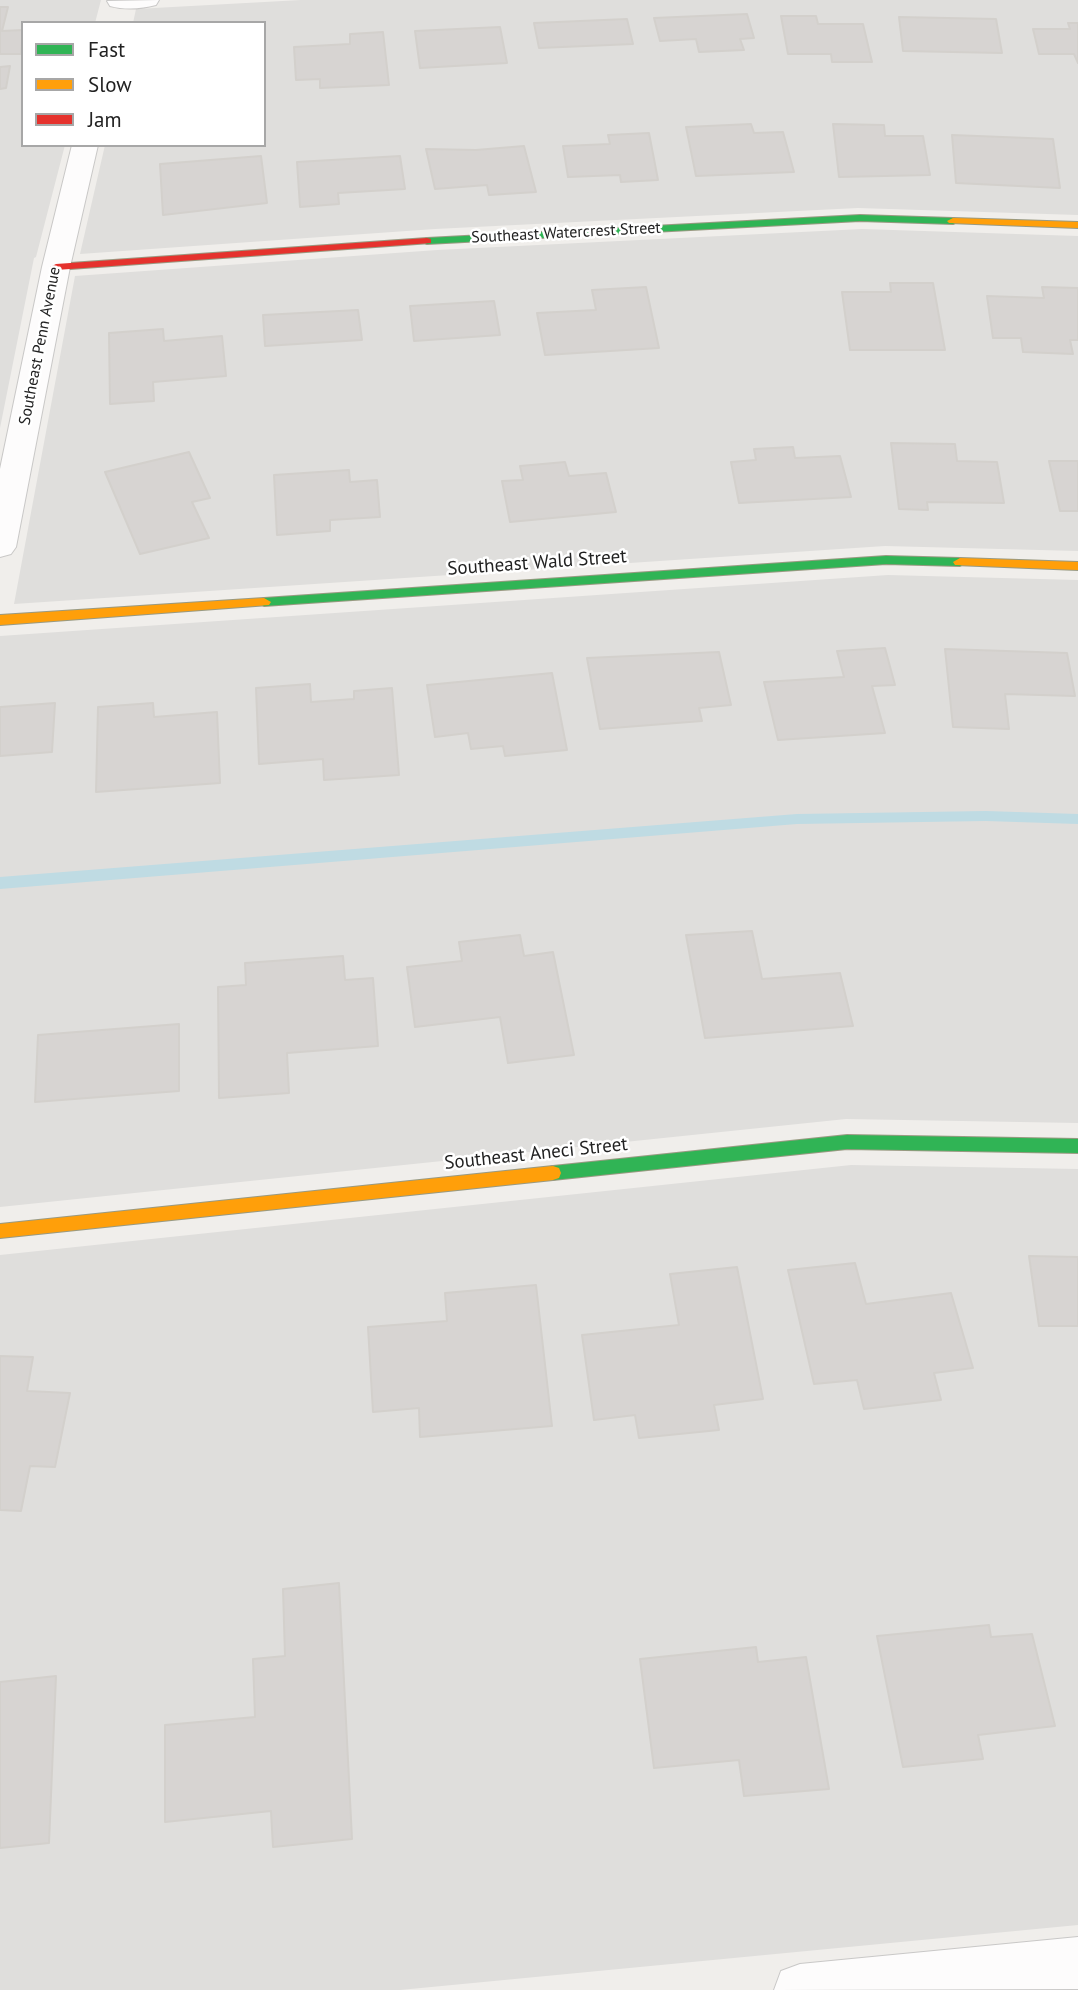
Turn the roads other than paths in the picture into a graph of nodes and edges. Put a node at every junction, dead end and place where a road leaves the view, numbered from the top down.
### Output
1 (147, 0) edge
2 (118, 8) edge
3 (85, 147) edge
4 (1078, 225) edge
5 (55, 267) junction
6 (0, 547) edge
7 (1078, 566) edge
8 (0, 620) edge
9 (1078, 1146) edge
10 (0, 1231) edge
11 (1078, 1963) edge
12 (800, 1990) edge

1 - 2 street
3 - 5 street, Southeast Penn Avenue
4 - 5 street, Southeast Watercrest Street
5 - 6 street, Southeast Penn Avenue
7 - 8 street, Southeast Wald Street
9 - 10 street, Southeast Aneci Street
11 - 12 street

